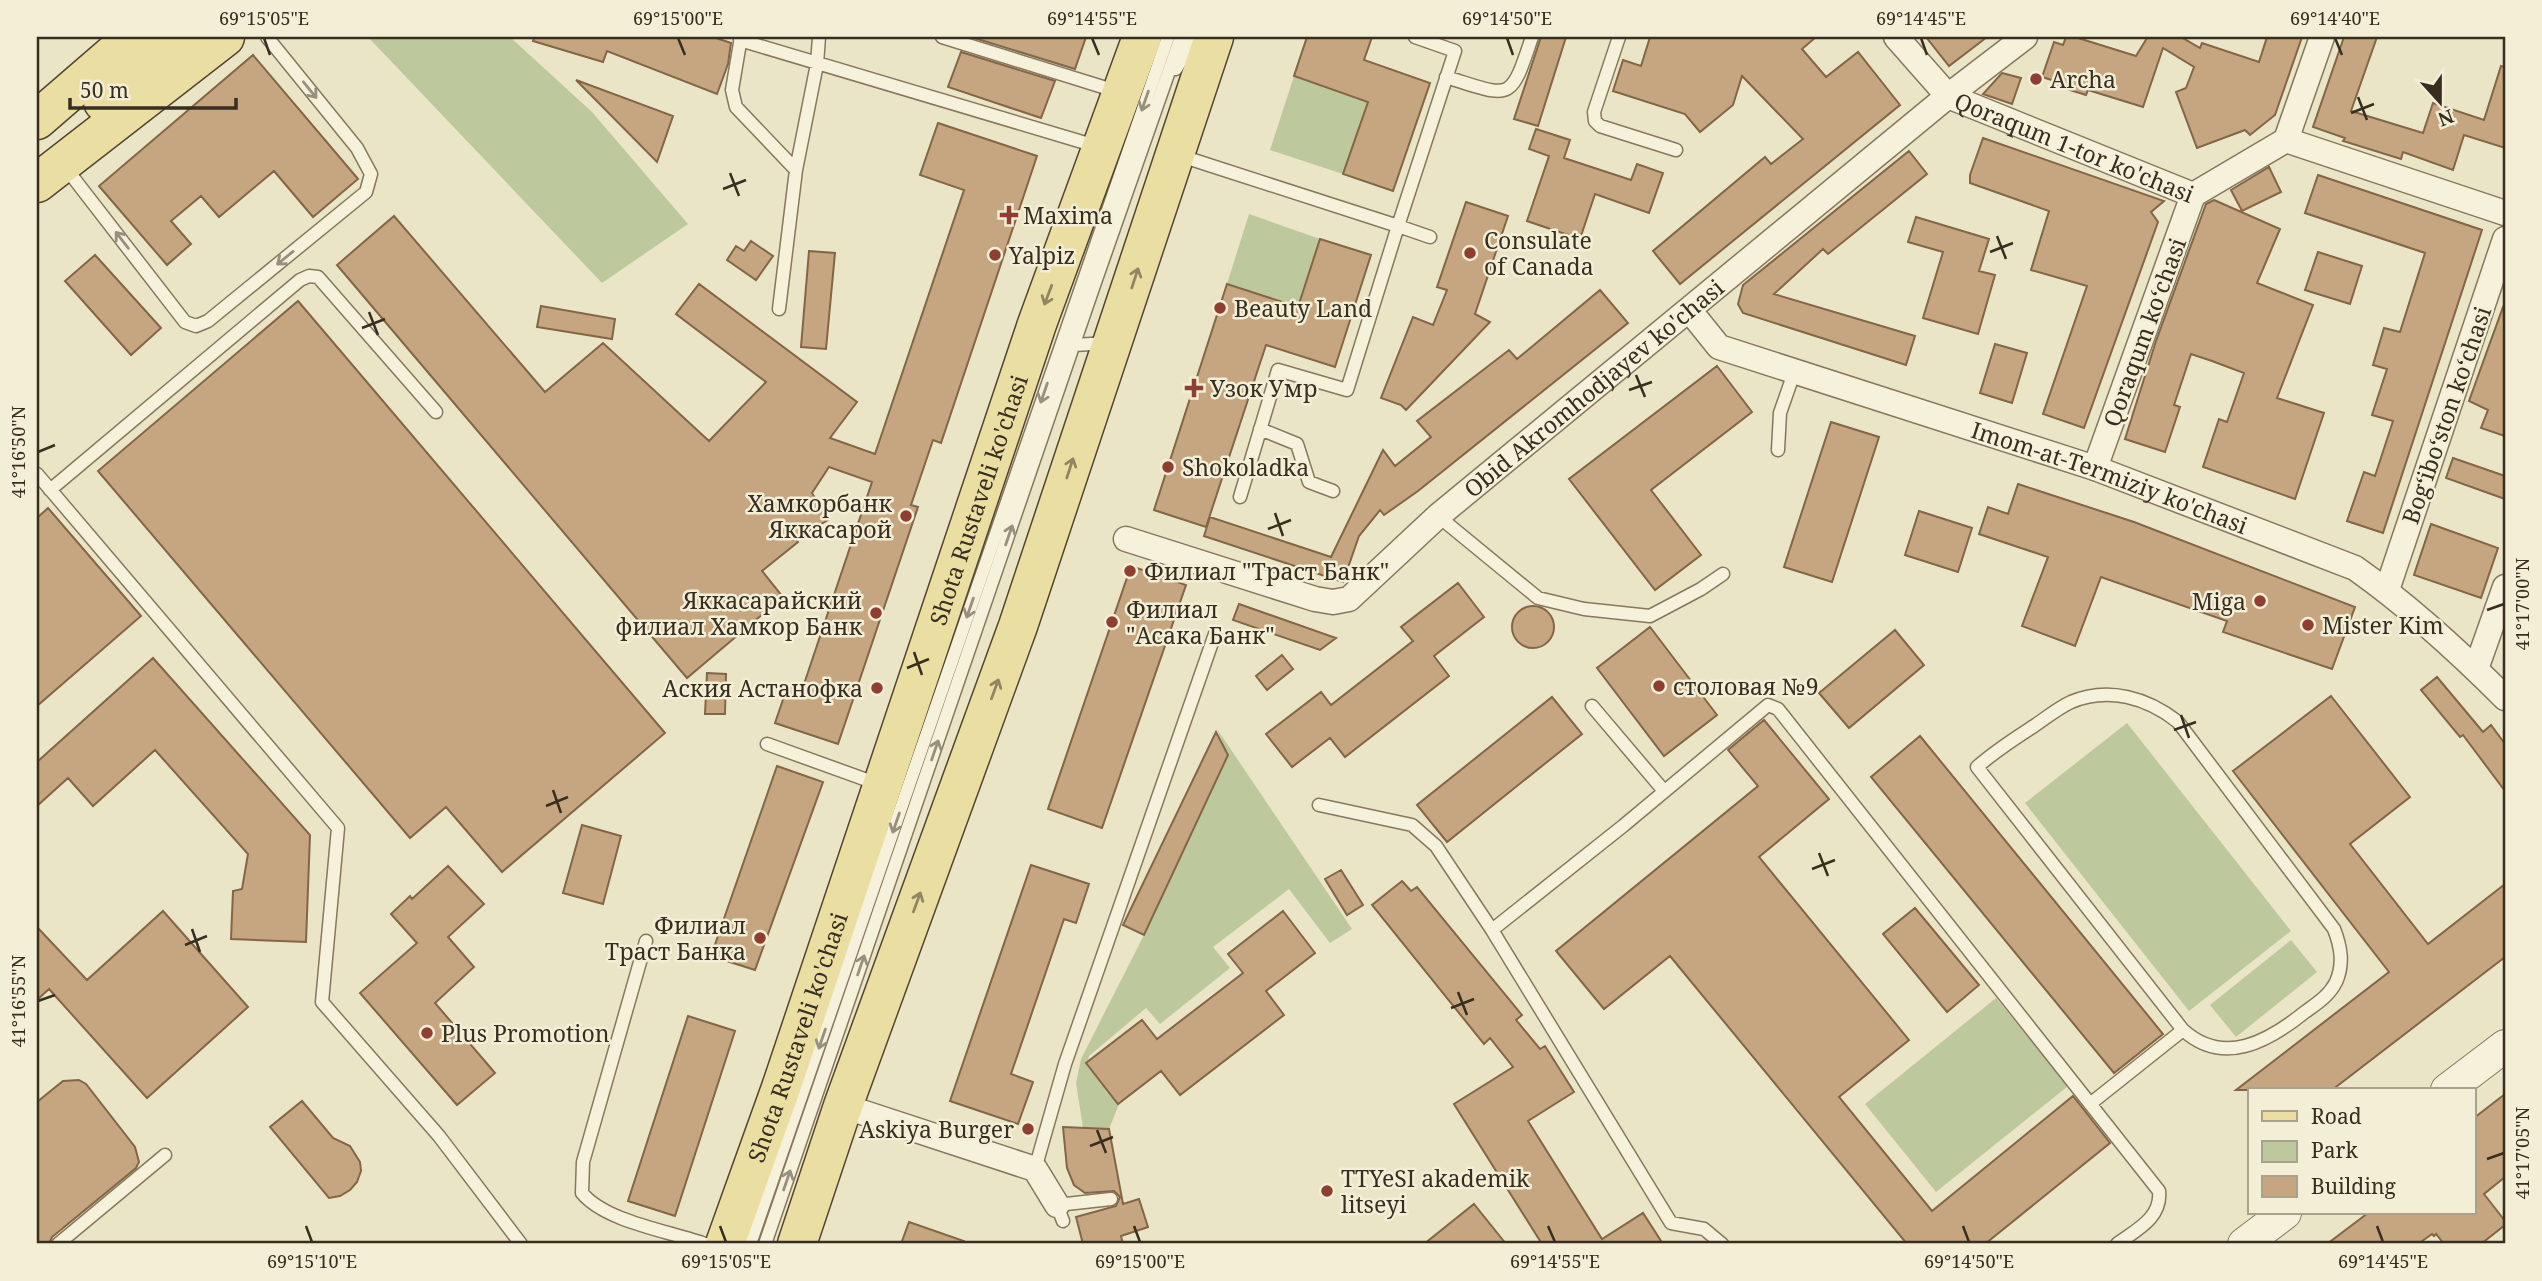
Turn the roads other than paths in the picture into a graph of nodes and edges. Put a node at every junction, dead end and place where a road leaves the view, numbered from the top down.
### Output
1 (102, 37) edge
2 (133, 37) edge
3 (178, 37) edge
4 (225, 37) edge
5 (267, 37) edge
6 (819, 37) edge
7 (942, 37) edge
8 (1142, 37) edge
9 (1167, 37) edge
10 (1181, 37) edge
11 (1195, 37) edge
12 (1214, 37) edge
13 (1415, 37) edge
14 (1532, 37) edge
15 (1619, 37) edge
16 (1896, 37) edge
17 (2025, 37) edge
18 (2322, 37) edge
19 (741, 38) edge
20 (817, 64) junction
21 (1446, 77) junction
22 (1122, 93) junction
23 (1948, 96) junction
24 (1161, 97) junction
25 (37, 100) edge
26 (37, 120) edge
27 (2286, 140) junction
28 (1103, 148) junction
29 (1676, 150) dead end
30 (1175, 154) junction
31 (45, 169) edge
32 (796, 170) junction
33 (2193, 195) junction
34 (2505, 213) edge
35 (1398, 226) junction
36 (1430, 237) dead end
37 (2505, 239) edge
38 (779, 309) dead end
39 (1690, 311) junction
40 (1067, 329) junction
41 (1114, 343) junction
42 (1074, 345) junction
43 (1794, 373) junction
44 (436, 412) dead end
45 (1260, 429) junction
46 (1778, 450) dead end
47 (2095, 468) junction
48 (37, 474) edge
49 (50, 490) junction
50 (1333, 491) dead end
51 (1240, 497) dead end
52 (1438, 516) junction
53 (1126, 539) dead end
54 (1723, 574) dead end
55 (2505, 587) edge
56 (2387, 590) junction
57 (1214, 634) dead end
58 (2476, 669) junction
59 (2505, 698) edge
60 (1592, 706) dead end
61 (767, 744) dead end
62 (881, 785) junction
63 (1664, 791) junction
64 (1319, 805) dead end
65 (1492, 930) junction
66 (646, 941) dead end
67 (2183, 1030) junction
68 (2505, 1045) edge
69 (2449, 1088) edge
70 (2090, 1104) junction
71 (843, 1106) junction
72 (165, 1155) dead end
73 (1035, 1169) junction
74 (1111, 1199) dead end
75 (1060, 1213) joint
76 (2285, 1214) edge
77 (58, 1244) edge
78 (521, 1244) edge
79 (705, 1244) edge
80 (725, 1244) edge
81 (750, 1244) edge
82 (765, 1244) edge
83 (797, 1244) edge
84 (1722, 1244) edge
85 (2117, 1244) edge
86 (2244, 1244) edge

1 - 25 main road
2 - 26 main road
3 - 31 main road
4 - 31 main road
5 -> 31 lane
6 - 20 lane
7 - 22 lane
8 - 22 main road, Shota Rustaveli ko'chasi
9 -> 40 lane
10 - 24 lane
11 - 24 lane
12 - 30 main road
13 - 21 lane
14 - 21 lane
15 - 29 lane
16 - 23 street, Qoraqum 1-tor ko'chasi
17 - 23 street, Obid Akromhodjayev ko'chasi
18 - 27 street
19 - 20 lane
19 - 32 lane
20 - 28 lane
20 - 32 lane
21 - 35 lane
22 - 28 main road, Shota Rustaveli ko'chasi
23 - 33 street, Qoraqum 1-tor ko'chasi
23 - 39 street, Obid Akromhodjayev ko'chasi
24 - 42 lane
27 - 33 street, Qoraqum 1-tor ko'chasi
27 - 34 street
28 -> 62 main road, Shota Rustaveli ko'chasi
30 - 35 lane
41 -> 30 main road
32 - 38 lane
33 - 47 street, Qoraqum koʻchasi
35 - 36 lane
35 - 45 lane
37 - 56 street, Bogʻiboʻston koʻchasi
39 - 43 street, Imom-at-Termiziy ko'chasi
39 - 52 street, Obid Akromhodjayev ko'chasi
40 - 42 lane
40 -> 81 lane
41 - 42 lane
71 -> 41 main road
82 -> 42 lane
43 - 46 lane
43 - 47 street, Imom-at-Termiziy ko'chasi
44 - 49 lane
45 - 50 lane
45 - 51 lane
47 - 56 street, Imom-at-Termiziy ko'chasi
48 - 49 lane
49 - 78 lane
52 - 53 street, Obid Akromhodjayev ko'chasi
52 - 54 lane
55 - 58 street
56 - 58 street, Imom-at-Termiziy ko'chasi
57 - 73 lane
58 - 59 street, Imom-at-Termiziy ko'chasi
60 - 63 lane
61 - 62 lane
62 - 80 main road, Shota Rustaveli ko'chasi
63 - 65 lane
63 - 70 lane
64 - 65 lane
65 - 84 lane
66 - 79 lane
67 - 67 lane
67 - 70 lane
68 - 69 street
70 - 85 lane
71 - 73 street
71 - 83 main road
72 - 77 lane
73 - 75 street
74 - 75 lane
76 - 86 street

